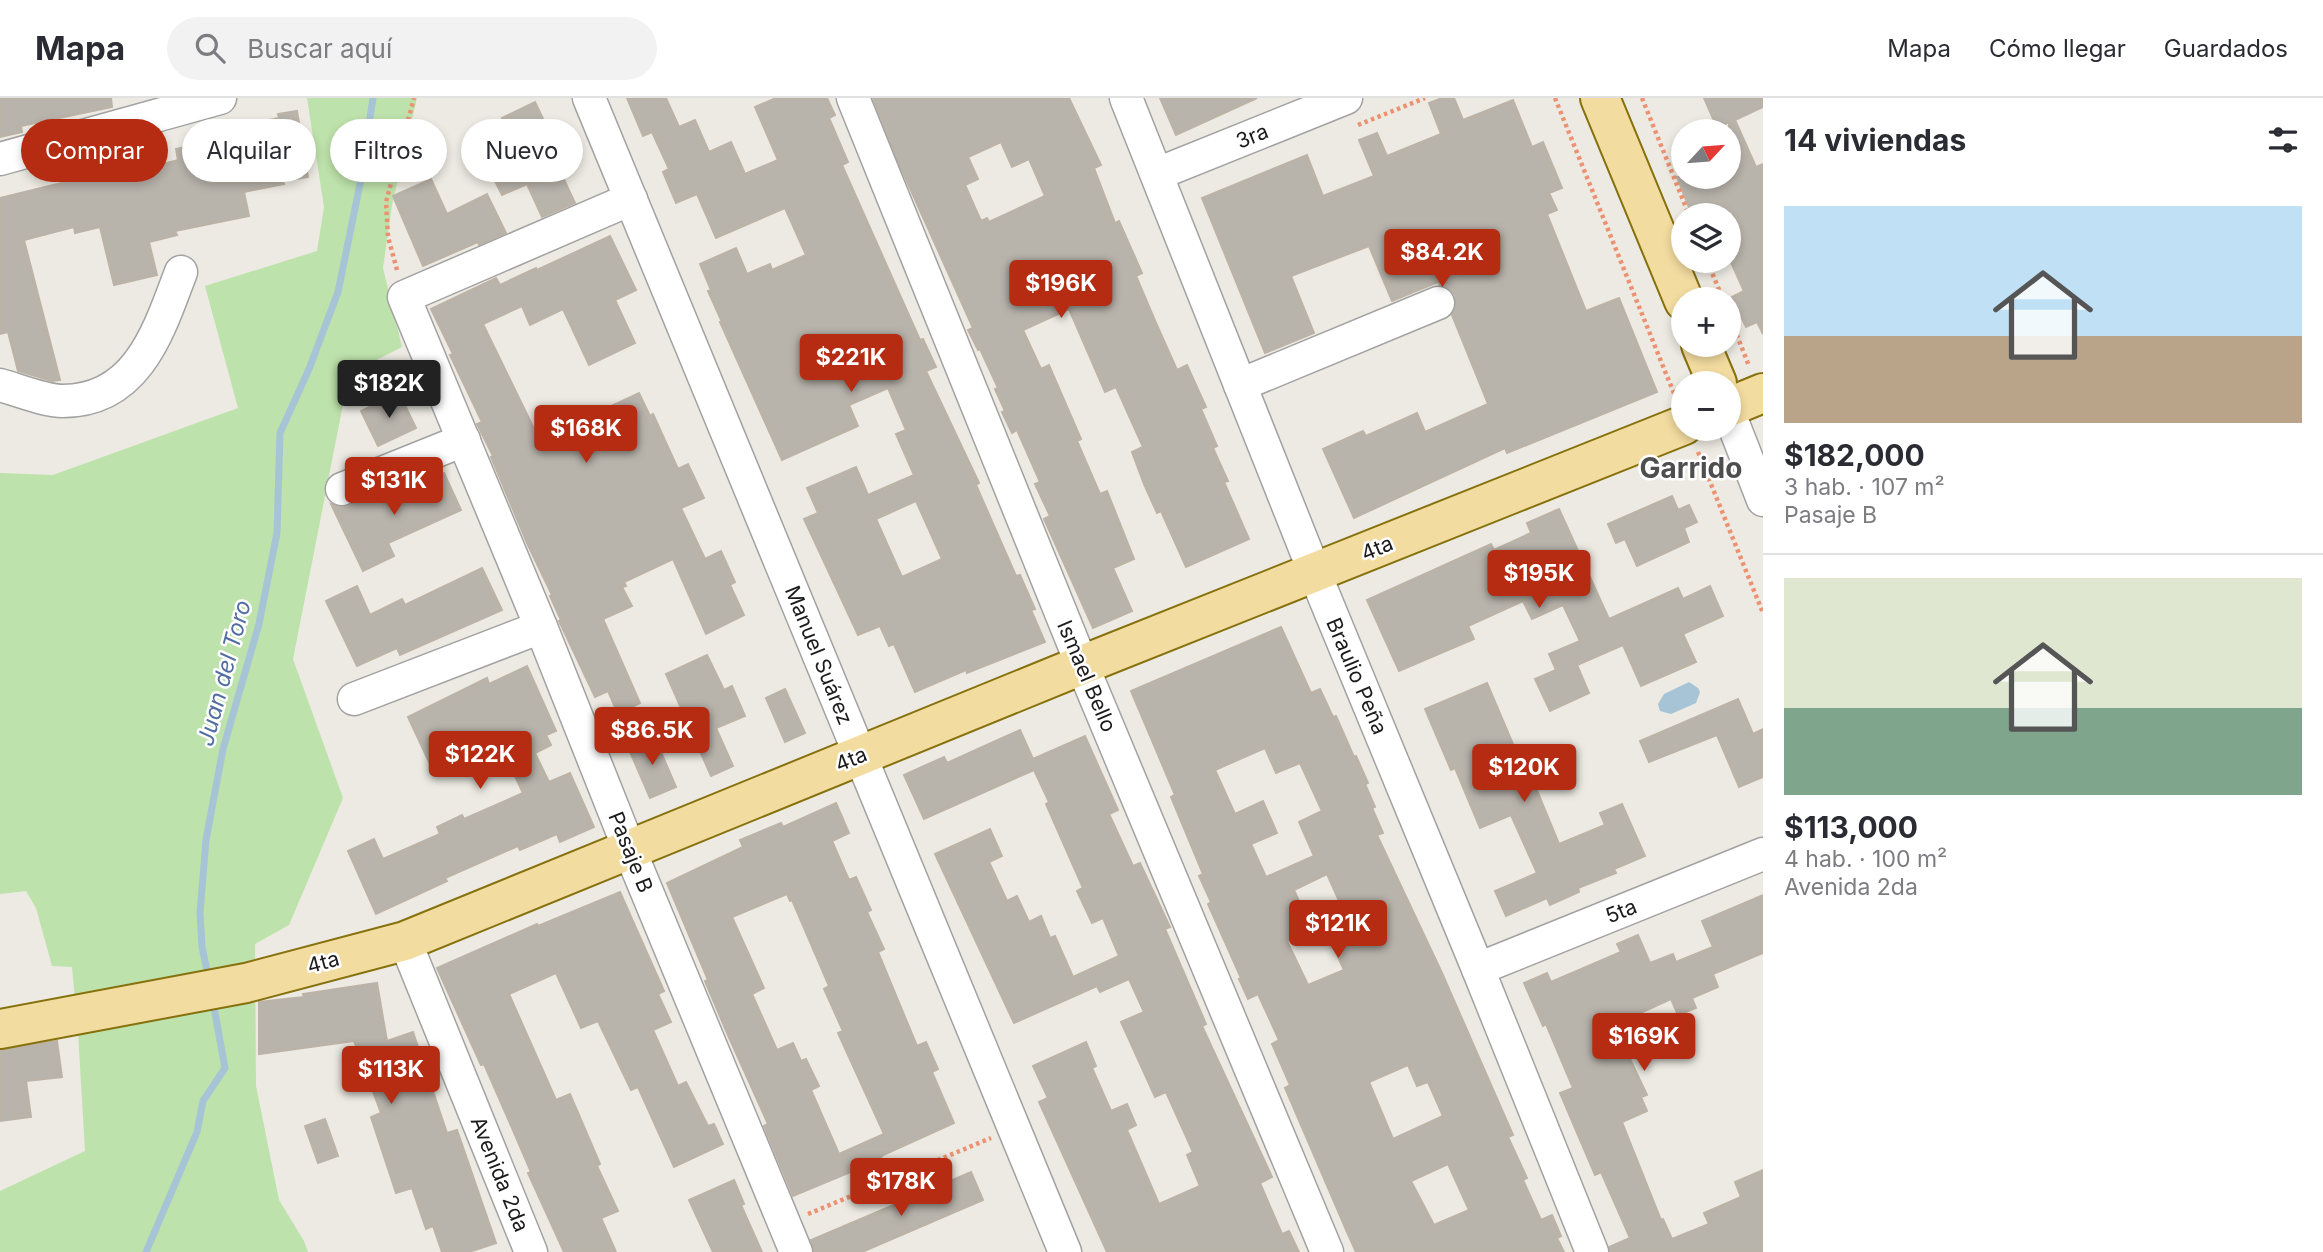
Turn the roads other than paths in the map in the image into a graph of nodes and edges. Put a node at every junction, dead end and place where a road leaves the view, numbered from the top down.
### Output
1 (220, 98) edge
2 (589, 98) edge
3 (853, 98) edge
4 (1126, 98) edge
5 (1346, 98) edge
6 (1600, 98) edge
7 (0, 159) edge
8 (1157, 174) junction
9 (631, 200) junction
10 (181, 272) dead end
11 (1678, 287) edge
12 (1438, 303) dead end
13 (0, 385) edge
14 (1240, 385) junction
15 (1745, 402) edge
16 (1671, 430) edge
17 (464, 440) junction
18 (342, 489) dead end
19 (1763, 500) edge
20 (1314, 573) junction
21 (541, 627) junction
22 (1082, 665) junction
23 (354, 699) dead end
24 (860, 755) junction
25 (630, 851) junction
26 (1763, 854) edge
27 (405, 941) junction
28 (1478, 969) junction
29 (0, 1029) edge
30 (790, 1238) edge
31 (531, 1252) edge
32 (1065, 1252) edge
33 (1327, 1252) edge
34 (1592, 1252) edge

1 - 7 street
2 - 9 street, Manuel Suárez
3 - 22 street, Ismael Bello
4 - 8 street, Braulio Peña
5 - 8 street, 3ra
6 - 11 main road
8 - 14 street, Braulio Peña
9 - 17 street, Pasaje B
9 - 24 street, Manuel Suárez
10 - 13 street
12 - 14 street
14 - 20 street, Braulio Peña
15 - 19 street
16 - 20 main road, 4ta
17 - 18 street
17 - 21 street, Pasaje B
20 - 22 main road, 4ta
20 - 28 street, Braulio Peña
21 - 23 street
21 - 25 street, Pasaje B
22 - 24 main road, 4ta
22 - 33 street, Ismael Bello
24 - 25 main road, 4ta
24 - 32 street, Manuel Suárez
25 - 27 main road, 4ta
25 - 30 street, Pasaje B
26 - 28 street, 5ta
27 - 29 main road, 4ta
27 - 31 street, Avenida 2da
28 - 34 street, Braulio Peña

